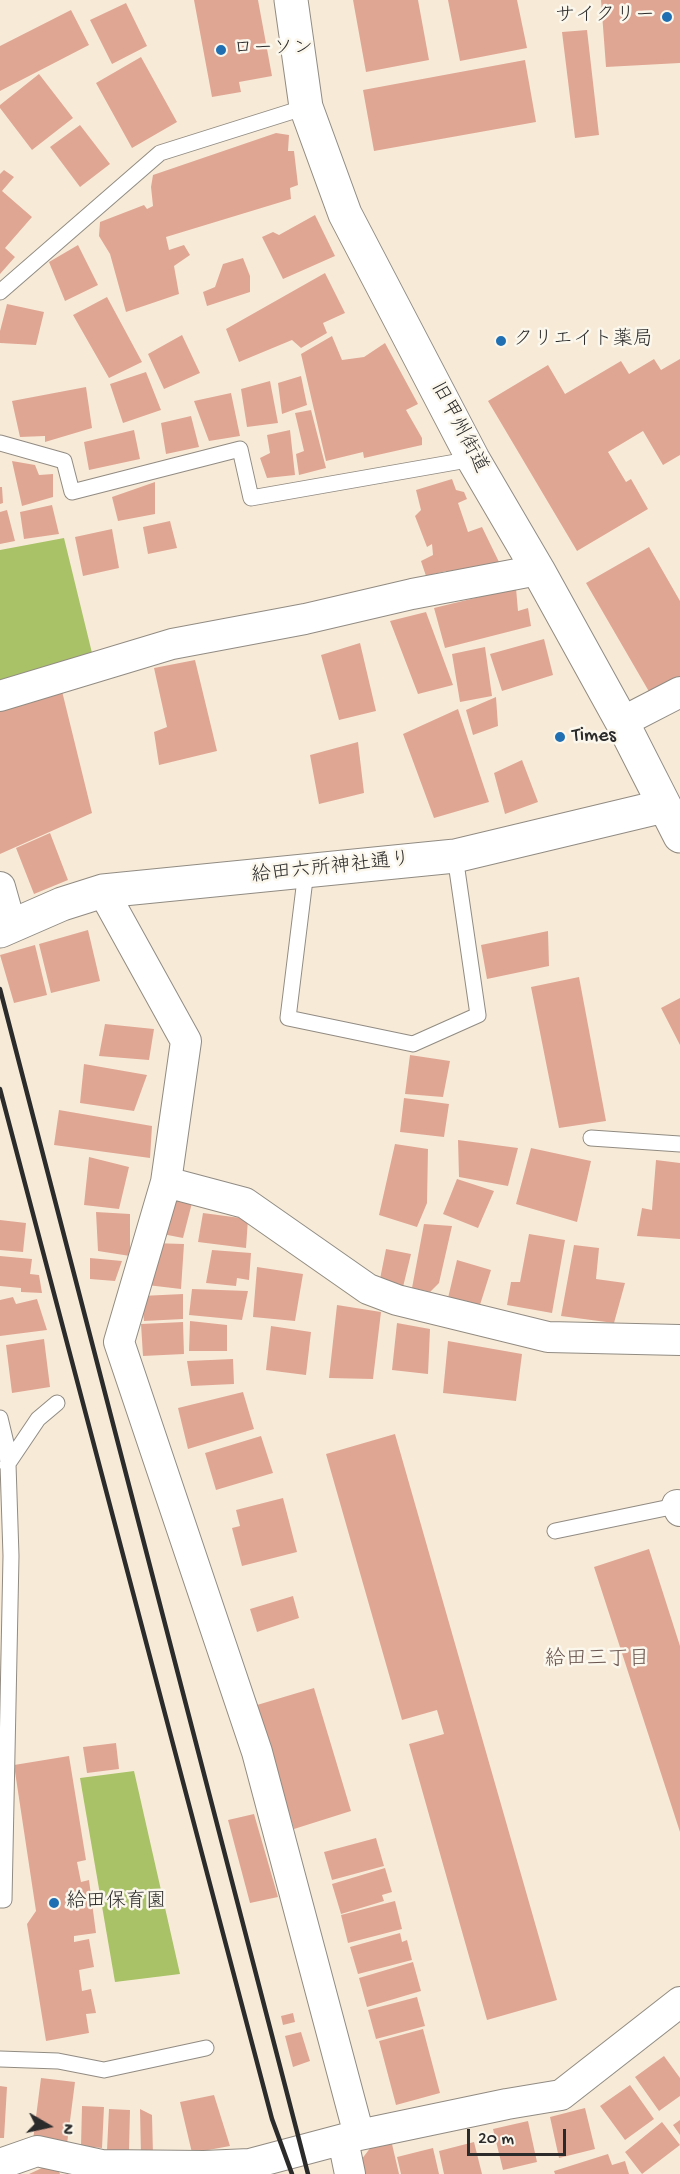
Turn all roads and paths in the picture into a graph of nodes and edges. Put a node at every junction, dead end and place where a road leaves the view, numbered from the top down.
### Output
1 (291, 0) edge
2 (306, 107) junction
3 (0, 292) edge
4 (0, 443) edge
5 (473, 459) junction
6 (538, 570) junction
7 (680, 692) edge
8 (0, 696) edge
9 (622, 722) junction
10 (664, 806) junction
11 (680, 836) edge
12 (455, 856) junction
13 (306, 871) junction
14 (0, 886) edge
15 (103, 891) junction
16 (5, 928) edge
17 (591, 1138) dead end
18 (680, 1144) edge
19 (166, 1182) junction
20 (680, 1340) edge
21 (57, 1403) dead end
22 (0, 1419) edge
23 (4, 1467) edge
24 (679, 1507) edge
25 (555, 1531) dead end
26 (0, 1900) edge
27 (680, 2002) edge
28 (206, 2048) dead end
29 (0, 2060) edge
30 (351, 2138) junction
31 (0, 2164) edge
32 (350, 2174) edge

1 - 2 street, 旧甲州街道
2 - 3 lane
2 - 5 street, 旧甲州街道
4 - 5 lane
5 - 6 street, 旧甲州街道
6 - 8 street
6 - 9 street, 旧甲州街道
7 - 9 street
9 - 10 street, 旧甲州街道
10 - 11 street, 旧甲州街道
10 - 12 street, 給田六所神社通り
12 - 13 street, 給田六所神社通り
12 - 13 lane
13 - 15 street, 給田六所神社通り
14 - 16 street
15 - 16 street, 給田六所神社通り
15 - 19 street
17 - 18 lane
19 - 20 street
19 - 30 street
21 - 23 lane
22 - 23 lane
23 - 26 lane
24 - 25 lane
27 - 30 street
28 - 29 lane
30 - 31 street
30 - 32 street

